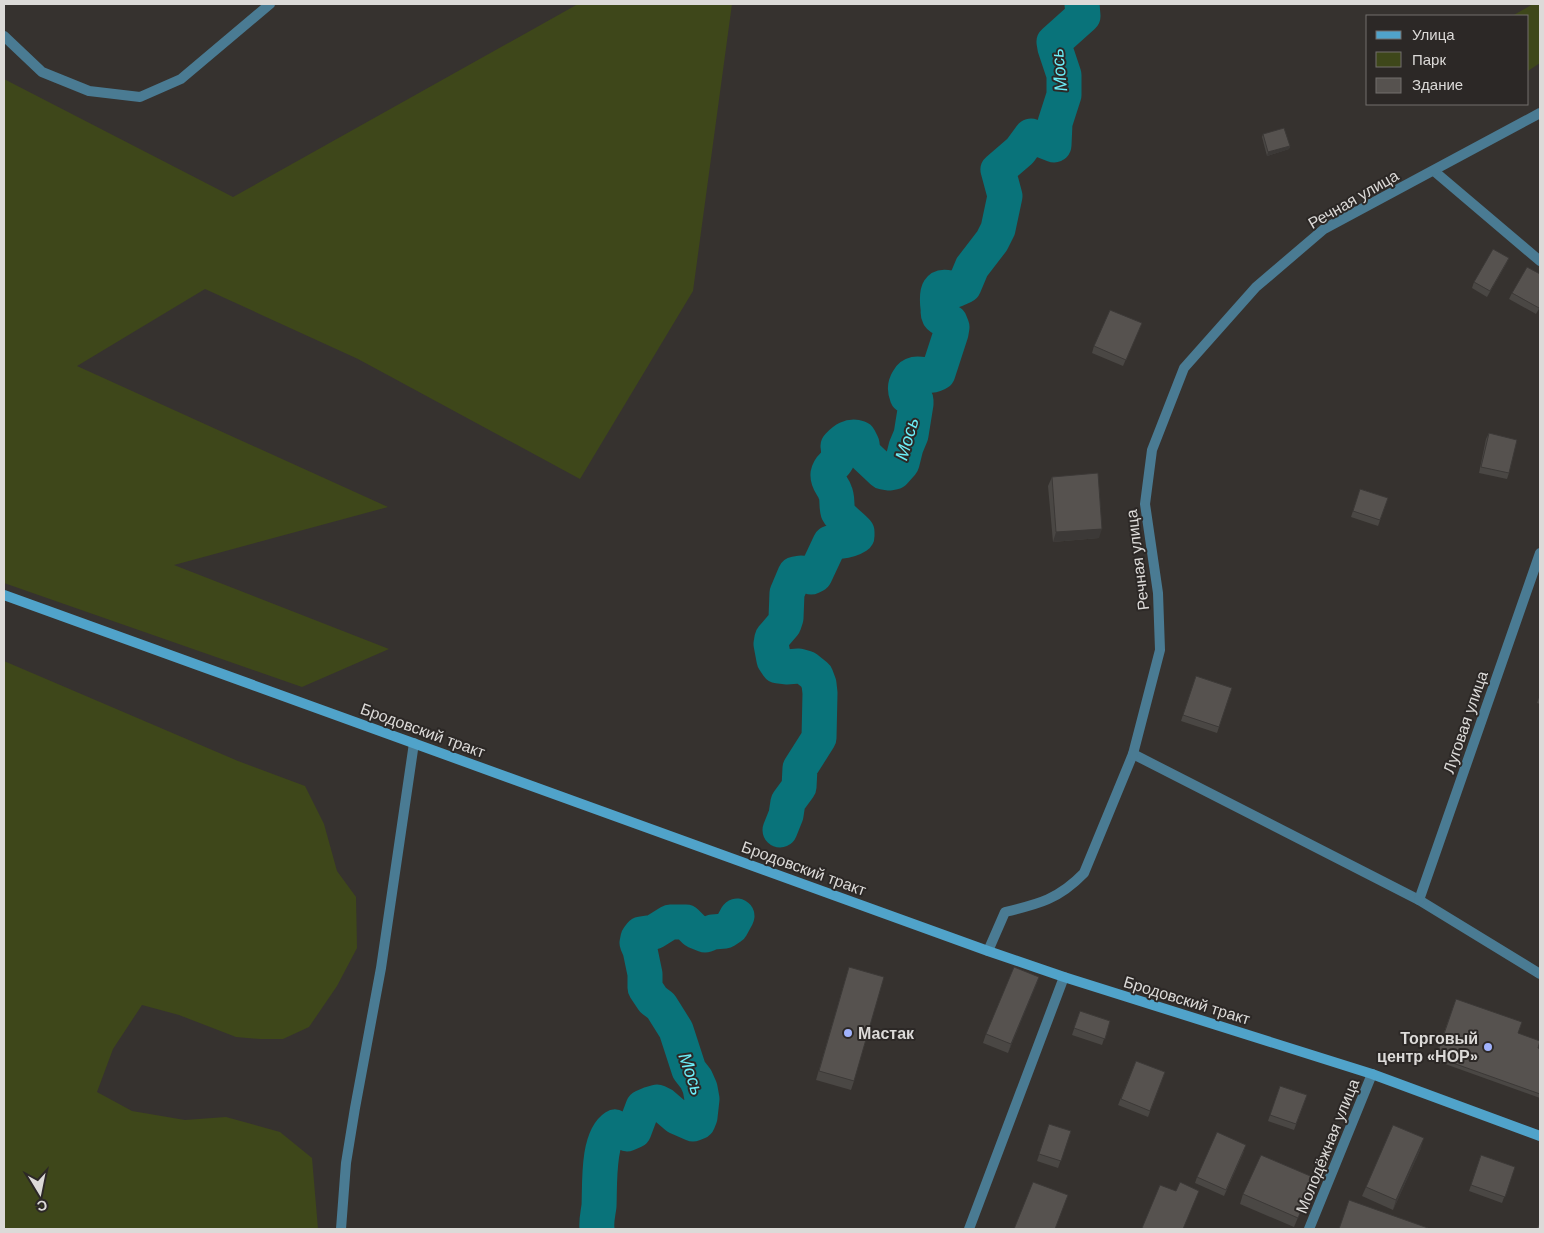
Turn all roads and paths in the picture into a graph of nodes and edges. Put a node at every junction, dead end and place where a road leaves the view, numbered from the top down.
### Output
1 (270, 4) edge
2 (4, 36) edge
3 (1540, 113) edge
4 (1434, 171) junction
5 (1540, 262) edge
6 (1540, 553) edge
7 (4, 595) edge
8 (414, 743) junction
9 (1133, 754) junction
10 (1419, 900) junction
11 (988, 951) junction
12 (1540, 974) edge
13 (1064, 977) junction
14 (1372, 1074) junction
15 (1540, 1136) edge
16 (341, 1229) edge
17 (968, 1229) edge
18 (1308, 1229) edge

1 - 2 street
3 - 4 street, Речная улица
4 - 5 street
4 - 9 street, Речная улица
6 - 10 street, Луговая улица
7 - 8 main road, Бродовский тракт
8 - 11 main road, Бродовский тракт
8 - 16 street
9 - 10 street
9 - 11 street, Речная улица
10 - 12 street
11 - 13 main road, Бродовский тракт
13 - 14 main road, Бродовский тракт
13 - 17 street
14 - 15 main road, Бродовский тракт
14 - 18 street, Молодёжная улица

